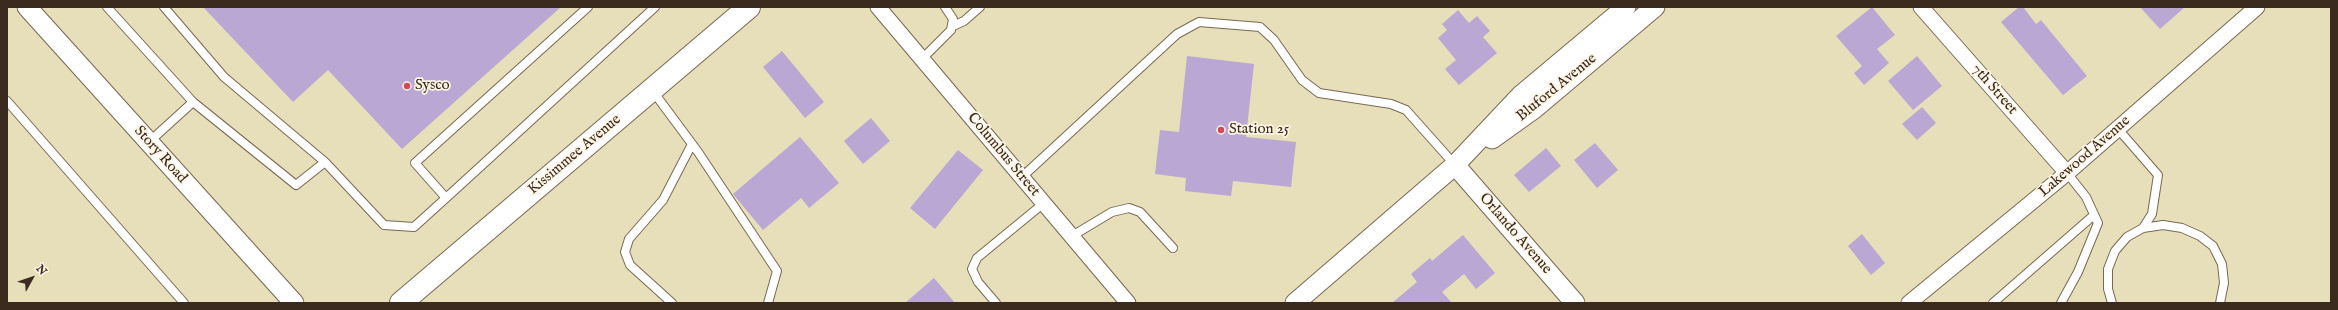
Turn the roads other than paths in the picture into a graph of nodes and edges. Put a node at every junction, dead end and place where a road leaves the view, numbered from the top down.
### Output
1 (27, 7) edge
2 (107, 7) edge
3 (164, 7) edge
4 (588, 7) edge
5 (655, 7) edge
6 (749, 7) edge
7 (878, 7) edge
8 (945, 7) edge
9 (980, 7) edge
10 (1626, 7) edge
11 (1655, 7) edge
12 (1921, 7) edge
13 (2257, 7) edge
14 (953, 26) junction
15 (922, 59) junction
16 (652, 89) junction
17 (7, 101) edge
18 (193, 102) junction
19 (2118, 129) junction
20 (149, 142) junction
21 (692, 144) junction
22 (325, 162) junction
23 (1455, 165) junction
24 (2067, 173) junction
25 (1022, 177) junction
26 (446, 198) junction
27 (1044, 203) junction
28 (2094, 215) junction
29 (2143, 228) junction
30 (1072, 236) junction
31 (1173, 248) dead end
32 (184, 303) edge
33 (294, 303) edge
34 (401, 303) edge
35 (672, 303) edge
36 (768, 303) edge
37 (996, 303) edge
38 (1128, 303) edge
39 (1295, 303) edge
40 (1575, 303) edge
41 (1909, 303) edge
42 (1993, 303) edge
43 (2061, 303) edge
44 (2112, 303) edge
45 (2220, 303) edge

1 - 20 street, Story Road
2 - 18 lane
3 - 22 lane
4 - 26 lane
5 - 26 lane
6 - 16 main road, Kissimmee Avenue
7 - 15 street, Columbus Street
8 - 14 lane
9 - 14 lane
10 - 23 street, Bluford Avenue
11 - 23 street, Bluford Avenue
12 - 24 street, 7th Street
13 - 19 street, Lakewood Avenue
14 - 15 lane
15 - 25 street, Columbus Street
16 - 21 lane
16 - 34 main road, Kissimmee Avenue
17 - 32 lane
18 - 20 lane
18 - 22 lane
19 - 24 street, Lakewood Avenue
19 - 29 lane
20 - 33 street, Story Road
21 - 35 lane
21 - 36 lane
22 - 26 lane
23 - 25 lane
23 - 39 street, Bluford Avenue
23 - 40 street, Orlando Avenue
24 - 28 lane
24 - 41 street, Lakewood Avenue
25 - 27 street, Columbus Street
27 - 30 street, Columbus Street
27 - 37 lane
28 - 42 lane
28 - 43 lane
29 - 44 lane
29 - 45 lane
30 - 31 lane
30 - 38 street, Columbus Street

